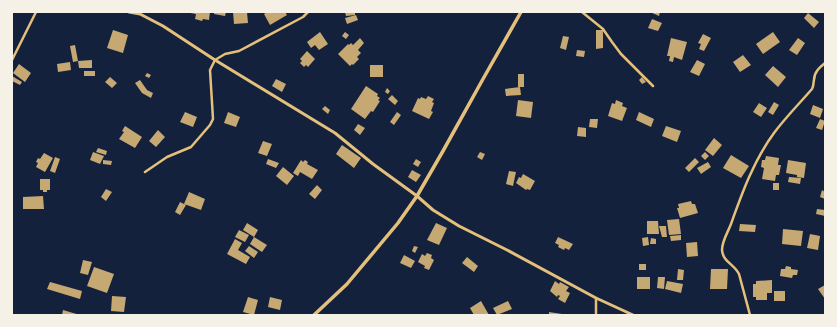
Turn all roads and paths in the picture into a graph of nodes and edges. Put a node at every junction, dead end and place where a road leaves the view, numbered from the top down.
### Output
1 (36, 12) edge
2 (129, 12) edge
3 (308, 12) edge
4 (521, 12) edge
5 (582, 12) edge
6 (12, 60) edge
7 (215, 60) junction
8 (825, 63) edge
9 (653, 86) dead end
10 (145, 172) dead end
11 (417, 196) junction
12 (596, 298) junction
13 (314, 315) edge
14 (596, 315) edge
15 (632, 315) edge
16 (750, 315) edge

1 - 6 street
2 - 7 street
3 - 7 street
4 - 11 main road
5 - 9 street
7 - 10 street
7 - 11 street
8 - 16 street
11 - 12 street
11 - 13 main road
12 - 14 street
12 - 15 street

